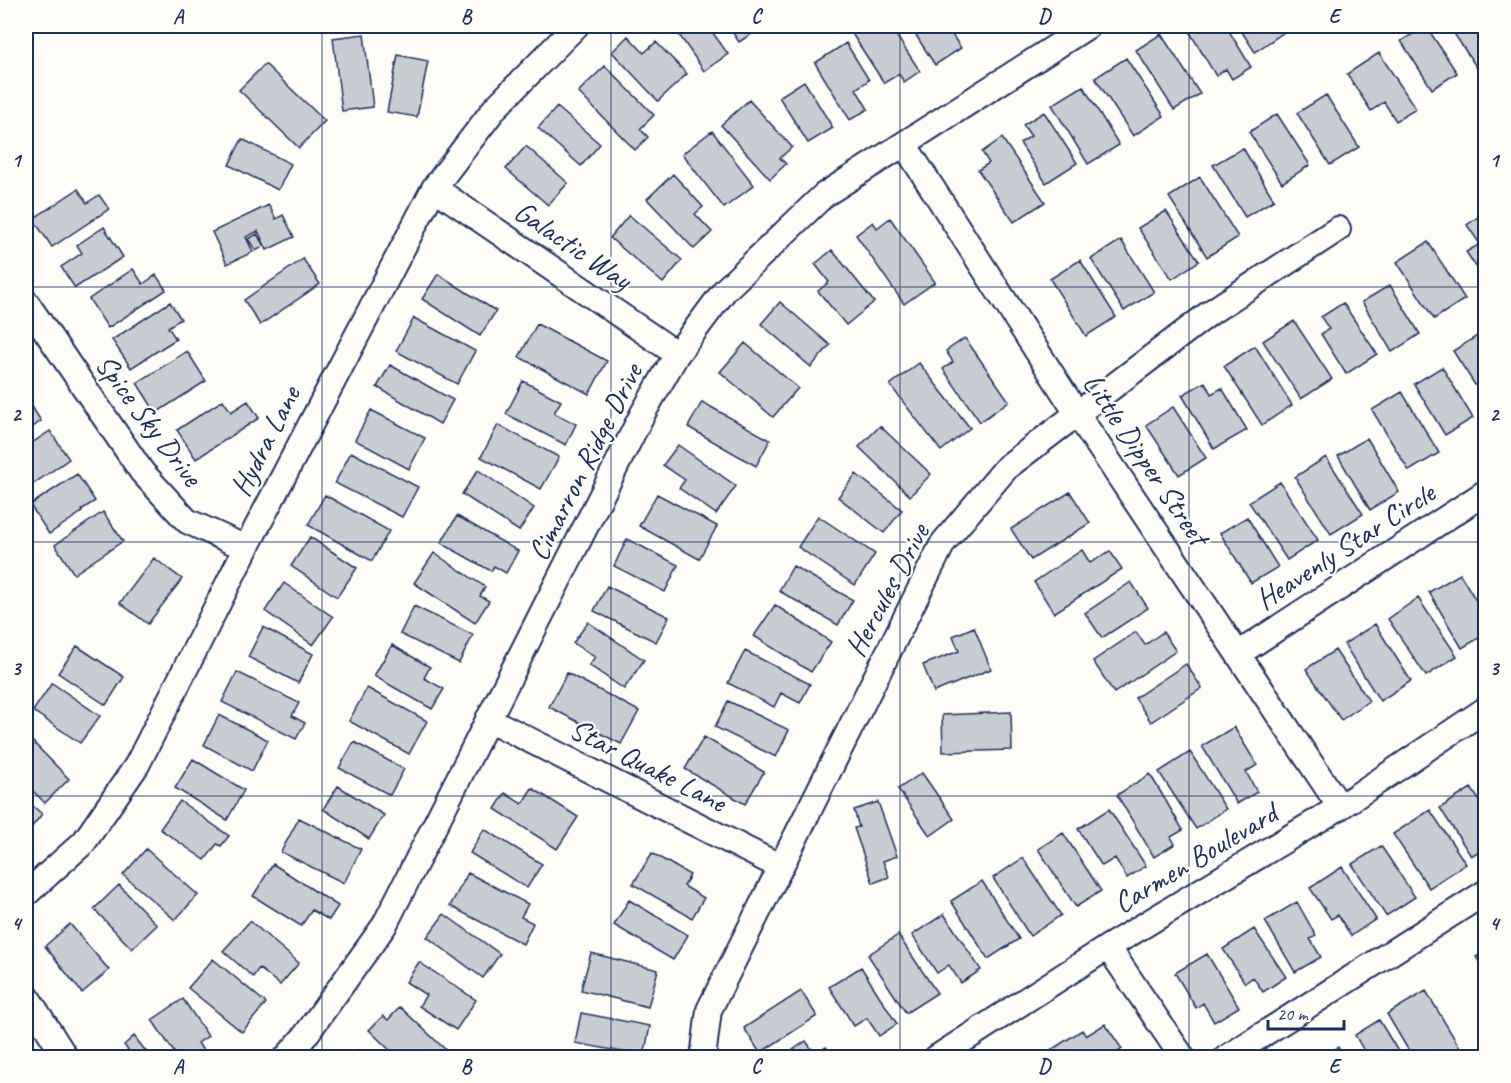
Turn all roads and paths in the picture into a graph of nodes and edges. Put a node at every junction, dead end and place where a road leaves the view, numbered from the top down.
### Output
1 (576, 26) edge
2 (1088, 26) edge
3 (903, 144) junction
4 (434, 188) junction
5 (1338, 230) dead end
6 (26, 302) edge
7 (677, 354) junction
8 (1078, 415) junction
9 (1485, 492) edge
10 (246, 548) junction
11 (1238, 654) junction
12 (1485, 709) edge
13 (488, 719) junction
14 (1340, 807) junction
15 (779, 866) junction
16 (1485, 892) edge
17 (26, 894) edge
18 (1108, 948) junction
19 (26, 995) edge
20 (66, 1058) edge
21 (286, 1058) edge
22 (703, 1058) edge
23 (936, 1058) edge
24 (1183, 1058) edge
25 (1226, 1058) edge

1 - 4 street, Hydra Lane
2 - 3 street, Cimarron Ridge Drive
3 - 7 street, Cimarron Ridge Drive
3 - 8 street, Little Dipper Street
4 - 7 street, Galactic Way
4 - 10 street, Hydra Lane
5 - 8 street, Hercules Drive
6 - 10 street, Spice Sky Drive
7 - 13 street, Cimarron Ridge Drive
8 - 11 street, Little Dipper Street
8 - 15 street, Hercules Drive
9 - 11 street, Heavenly Star Circle
10 - 17 street, Hydra Lane
11 - 14 street, Little Dipper Street
12 - 14 street, Carmen Boulevard
13 - 15 street, Star Quake Lane
13 - 21 street, Cimarron Ridge Drive
14 - 18 street, Carmen Boulevard
15 - 22 street, Hercules Drive
16 - 25 street
18 - 23 street, Carmen Boulevard
18 - 24 street
19 - 20 street

